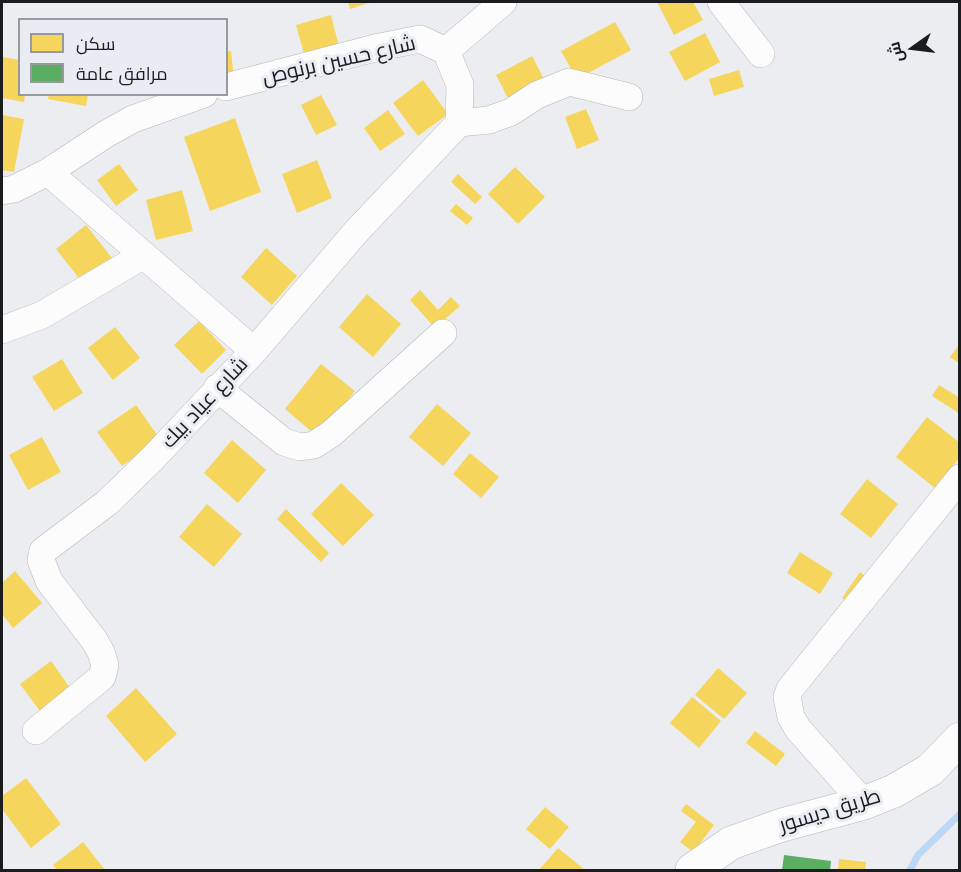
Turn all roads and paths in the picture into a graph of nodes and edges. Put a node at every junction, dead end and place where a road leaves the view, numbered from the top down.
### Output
1 (503, 2) edge
2 (721, 2) edge
3 (446, 51) junction
4 (761, 54) dead end
5 (228, 86) edge
6 (198, 96) edge
7 (629, 97) dead end
8 (459, 123) junction
9 (48, 171) junction
10 (2, 191) edge
11 (144, 255) junction
12 (2, 330) edge
13 (442, 333) dead end
14 (254, 351) junction
15 (217, 388) junction
16 (960, 478) edge
17 (36, 731) dead end
18 (960, 739) edge
19 (864, 803) junction
20 (692, 870) edge

1 - 3 street, شارع حسين برنوص
2 - 4 street
3 - 5 street, شارع حسين برنوص
3 - 8 street
6 - 9 street
7 - 8 street
8 - 14 street, شارع عياد بيك
9 - 10 street
9 - 11 street
11 - 12 street
11 - 14 street
13 - 15 street
14 - 15 street, شارع عياد بيك
15 - 17 street, شارع عياد بيك
16 - 19 street
18 - 19 main road, طريق ديسور
19 - 20 main road, طريق ديسور

